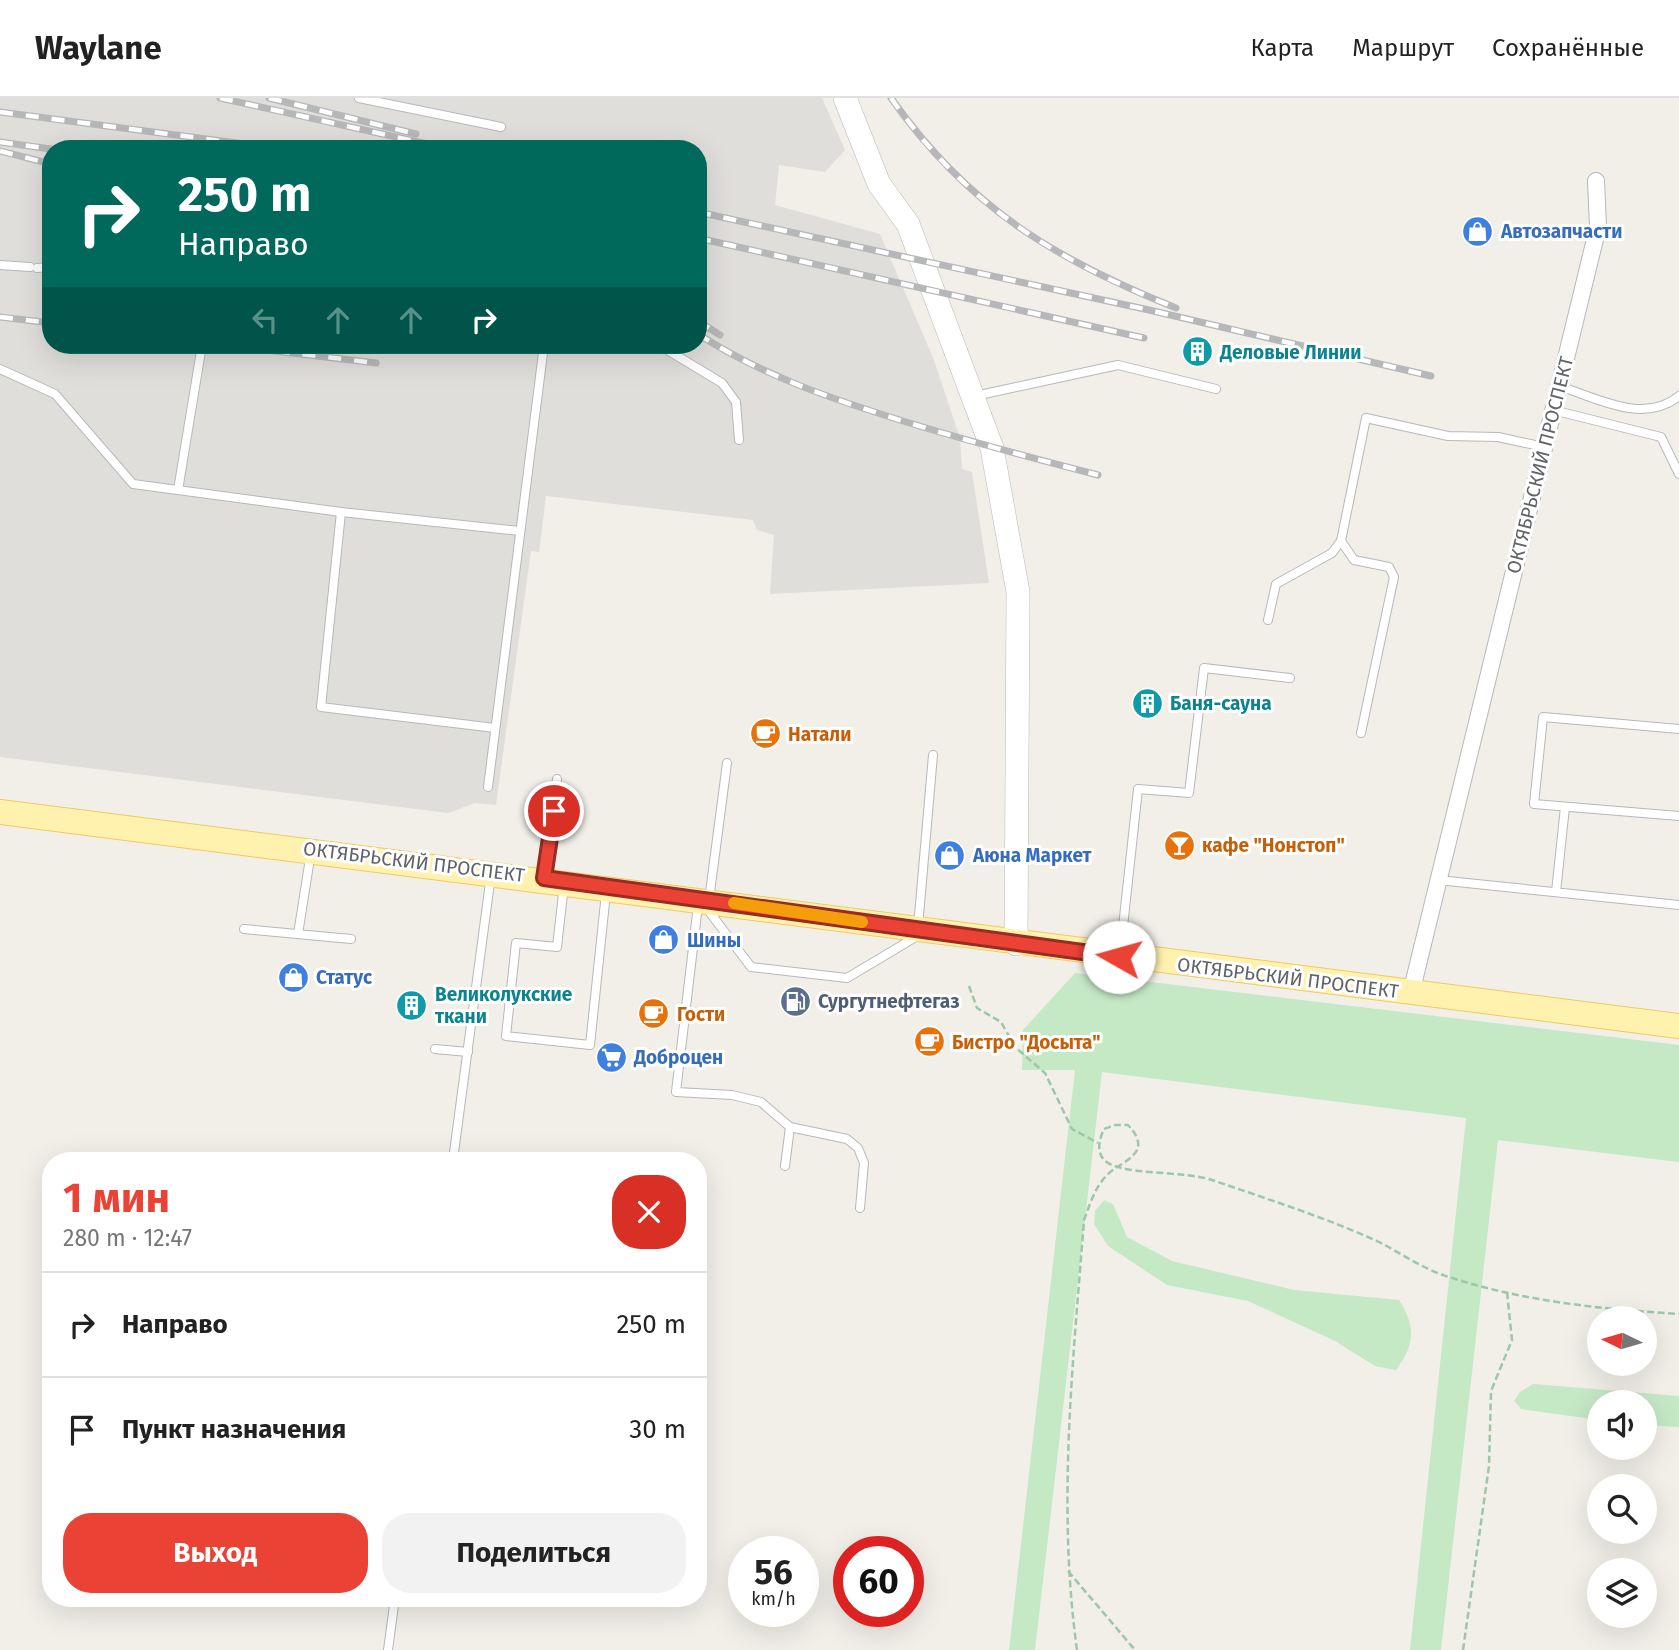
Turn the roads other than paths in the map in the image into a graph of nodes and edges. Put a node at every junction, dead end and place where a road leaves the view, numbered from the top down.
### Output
1 (359, 98) edge
2 (845, 98) edge
3 (501, 127) dead end
4 (1595, 181) dead end
5 (0, 265) edge
6 (42, 267) edge
7 (201, 354) edge
8 (543, 354) edge
9 (674, 354) edge
10 (0, 369) edge
11 (1559, 386) junction
12 (1216, 389) dead end
13 (1679, 396) edge
14 (972, 397) junction
15 (1553, 410) junction
16 (739, 440) dead end
17 (1544, 447) junction
18 (1679, 474) edge
19 (178, 490) junction
20 (341, 512) junction
21 (520, 531) junction
22 (1341, 541) junction
23 (1268, 620) dead end
24 (1290, 678) dead end
25 (495, 728) junction
26 (1679, 729) edge
27 (1361, 733) dead end
28 (933, 755) dead end
29 (727, 763) dead end
30 (557, 779) dead end
31 (488, 787) dead end
32 (1565, 807) junction
33 (0, 812) edge
34 (1679, 816) edge
35 (311, 849) junction
36 (491, 872) junction
37 (554, 879) junction
38 (1438, 880) junction
39 (607, 887) junction
40 (1556, 892) junction
41 (704, 899) junction
42 (1679, 905) edge
43 (244, 929) dead end
44 (922, 930) junction
45 (298, 934) junction
46 (351, 939) dead end
47 (1016, 944) junction
48 (1119, 957) junction
49 (1411, 993) junction
50 (1679, 1027) edge
51 (435, 1049) dead end
52 (468, 1052) junction
53 (790, 1127) junction
54 (454, 1152) edge
55 (785, 1166) dead end
56 (860, 1208) dead end
57 (394, 1607) edge
58 (388, 1650) edge

1 - 3 lane
2 - 14 street
4 - 11 street, ОКТЯБРЬСКИЙ ПРОСПЕКТ
5 - 6 lane
7 - 19 lane
8 - 21 lane
9 - 16 lane
10 - 19 lane
11 - 13 lane
11 - 15 street, ОКТЯБРЬСКИЙ ПРОСПЕКТ
12 - 14 lane
14 - 47 street
15 - 17 street, ОКТЯБРЬСКИЙ ПРОСПЕКТ
15 - 18 lane
17 - 22 lane
17 - 38 street, ОКТЯБРЬСКИЙ ПРОСПЕКТ
19 - 20 lane
20 - 21 lane
20 - 25 lane
21 - 25 lane
22 - 23 lane
22 - 27 lane
24 - 48 lane
25 - 31 lane
26 - 32 lane
28 - 44 lane
29 - 41 lane
30 - 37 lane
32 - 34 lane
32 - 40 lane
33 - 35 main road, ОКТЯБРЬСКИЙ ПРОСПЕКТ
35 - 36 main road, ОКТЯБРЬСКИЙ ПРОСПЕКТ
35 - 45 lane
36 - 37 main road, ОКТЯБРЬСКИЙ ПРОСПЕКТ
36 - 52 lane
37 - 39 main road, ОКТЯБРЬСКИЙ ПРОСПЕКТ
37 - 39 lane
38 - 40 lane
38 - 49 street, ОКТЯБРЬСКИЙ ПРОСПЕКТ
39 - 41 main road, ОКТЯБРЬСКИЙ ПРОСПЕКТ
40 - 42 lane
41 - 44 main road, ОКТЯБРЬСКИЙ ПРОСПЕКТ
41 - 44 lane
41 - 53 lane
43 - 45 lane
44 - 47 main road, ОКТЯБРЬСКИЙ ПРОСПЕКТ
45 - 46 lane
47 - 48 main road, ОКТЯБРЬСКИЙ ПРОСПЕКТ
48 - 49 main road, ОКТЯБРЬСКИЙ ПРОСПЕКТ
49 - 50 main road, ОКТЯБРЬСКИЙ ПРОСПЕКТ
51 - 52 lane
52 - 54 lane
53 - 55 lane
53 - 56 lane
57 - 58 lane

